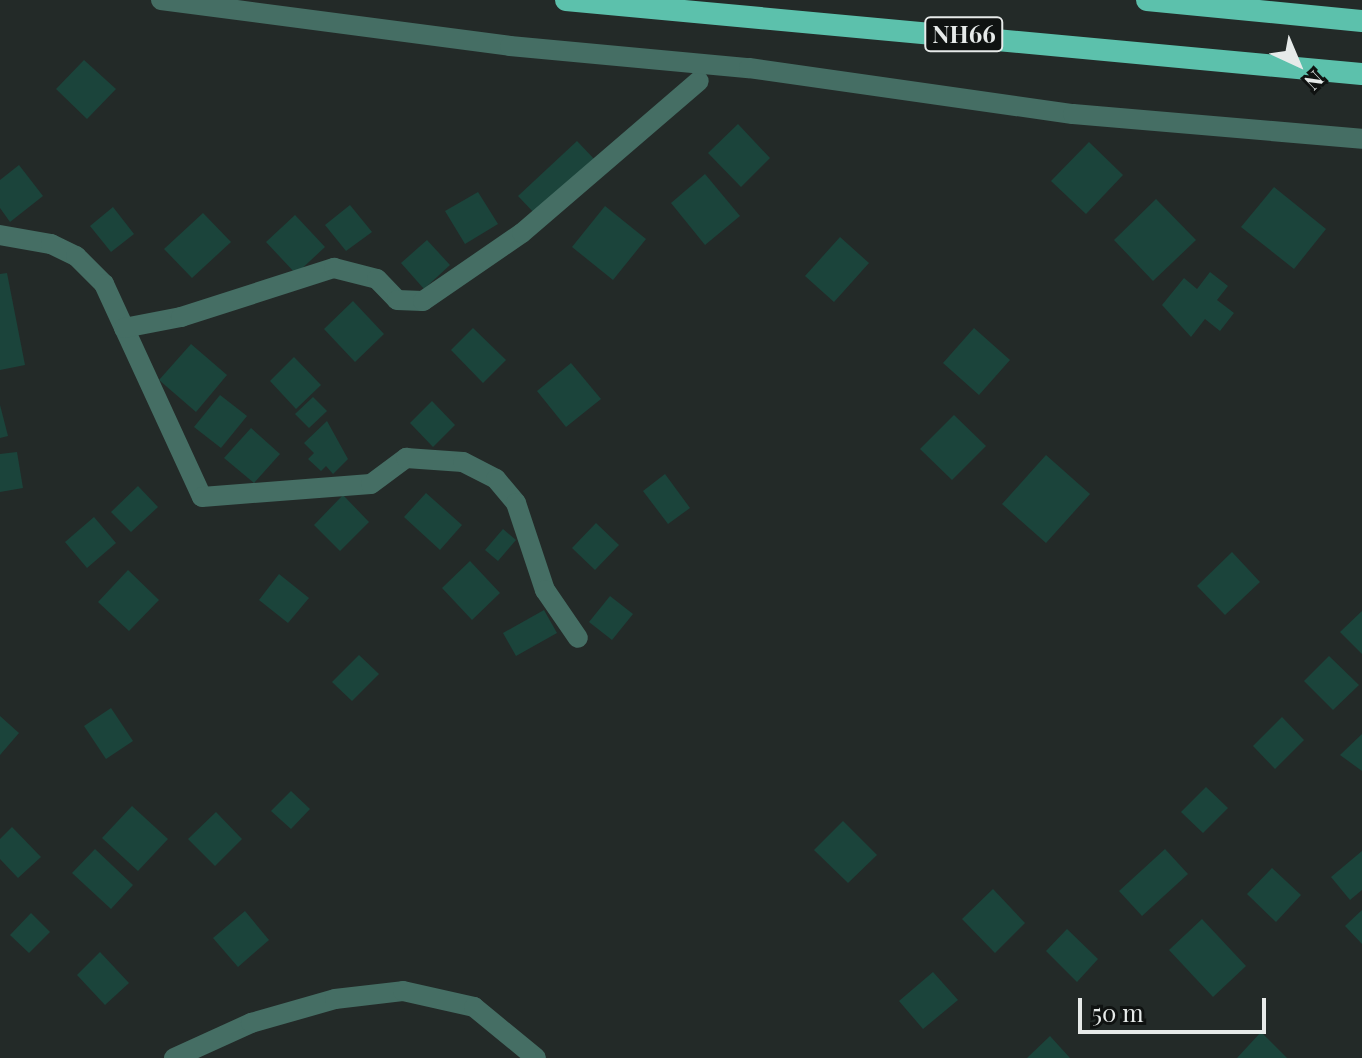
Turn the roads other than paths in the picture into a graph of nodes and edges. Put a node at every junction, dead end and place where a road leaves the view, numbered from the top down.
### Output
1 (161, 0) edge
2 (566, 0) edge
3 (1147, 0) edge
4 (1362, 21) edge
5 (1362, 74) edge
6 (699, 81) dead end
7 (1362, 139) edge
8 (0, 235) edge
9 (124, 328) junction
10 (578, 638) dead end
11 (174, 1058) edge
12 (536, 1058) edge

1 - 7 street
2 - 5 highway, NH66
3 - 4 highway
6 - 9 street
8 - 9 street
9 - 10 street
11 - 12 street

